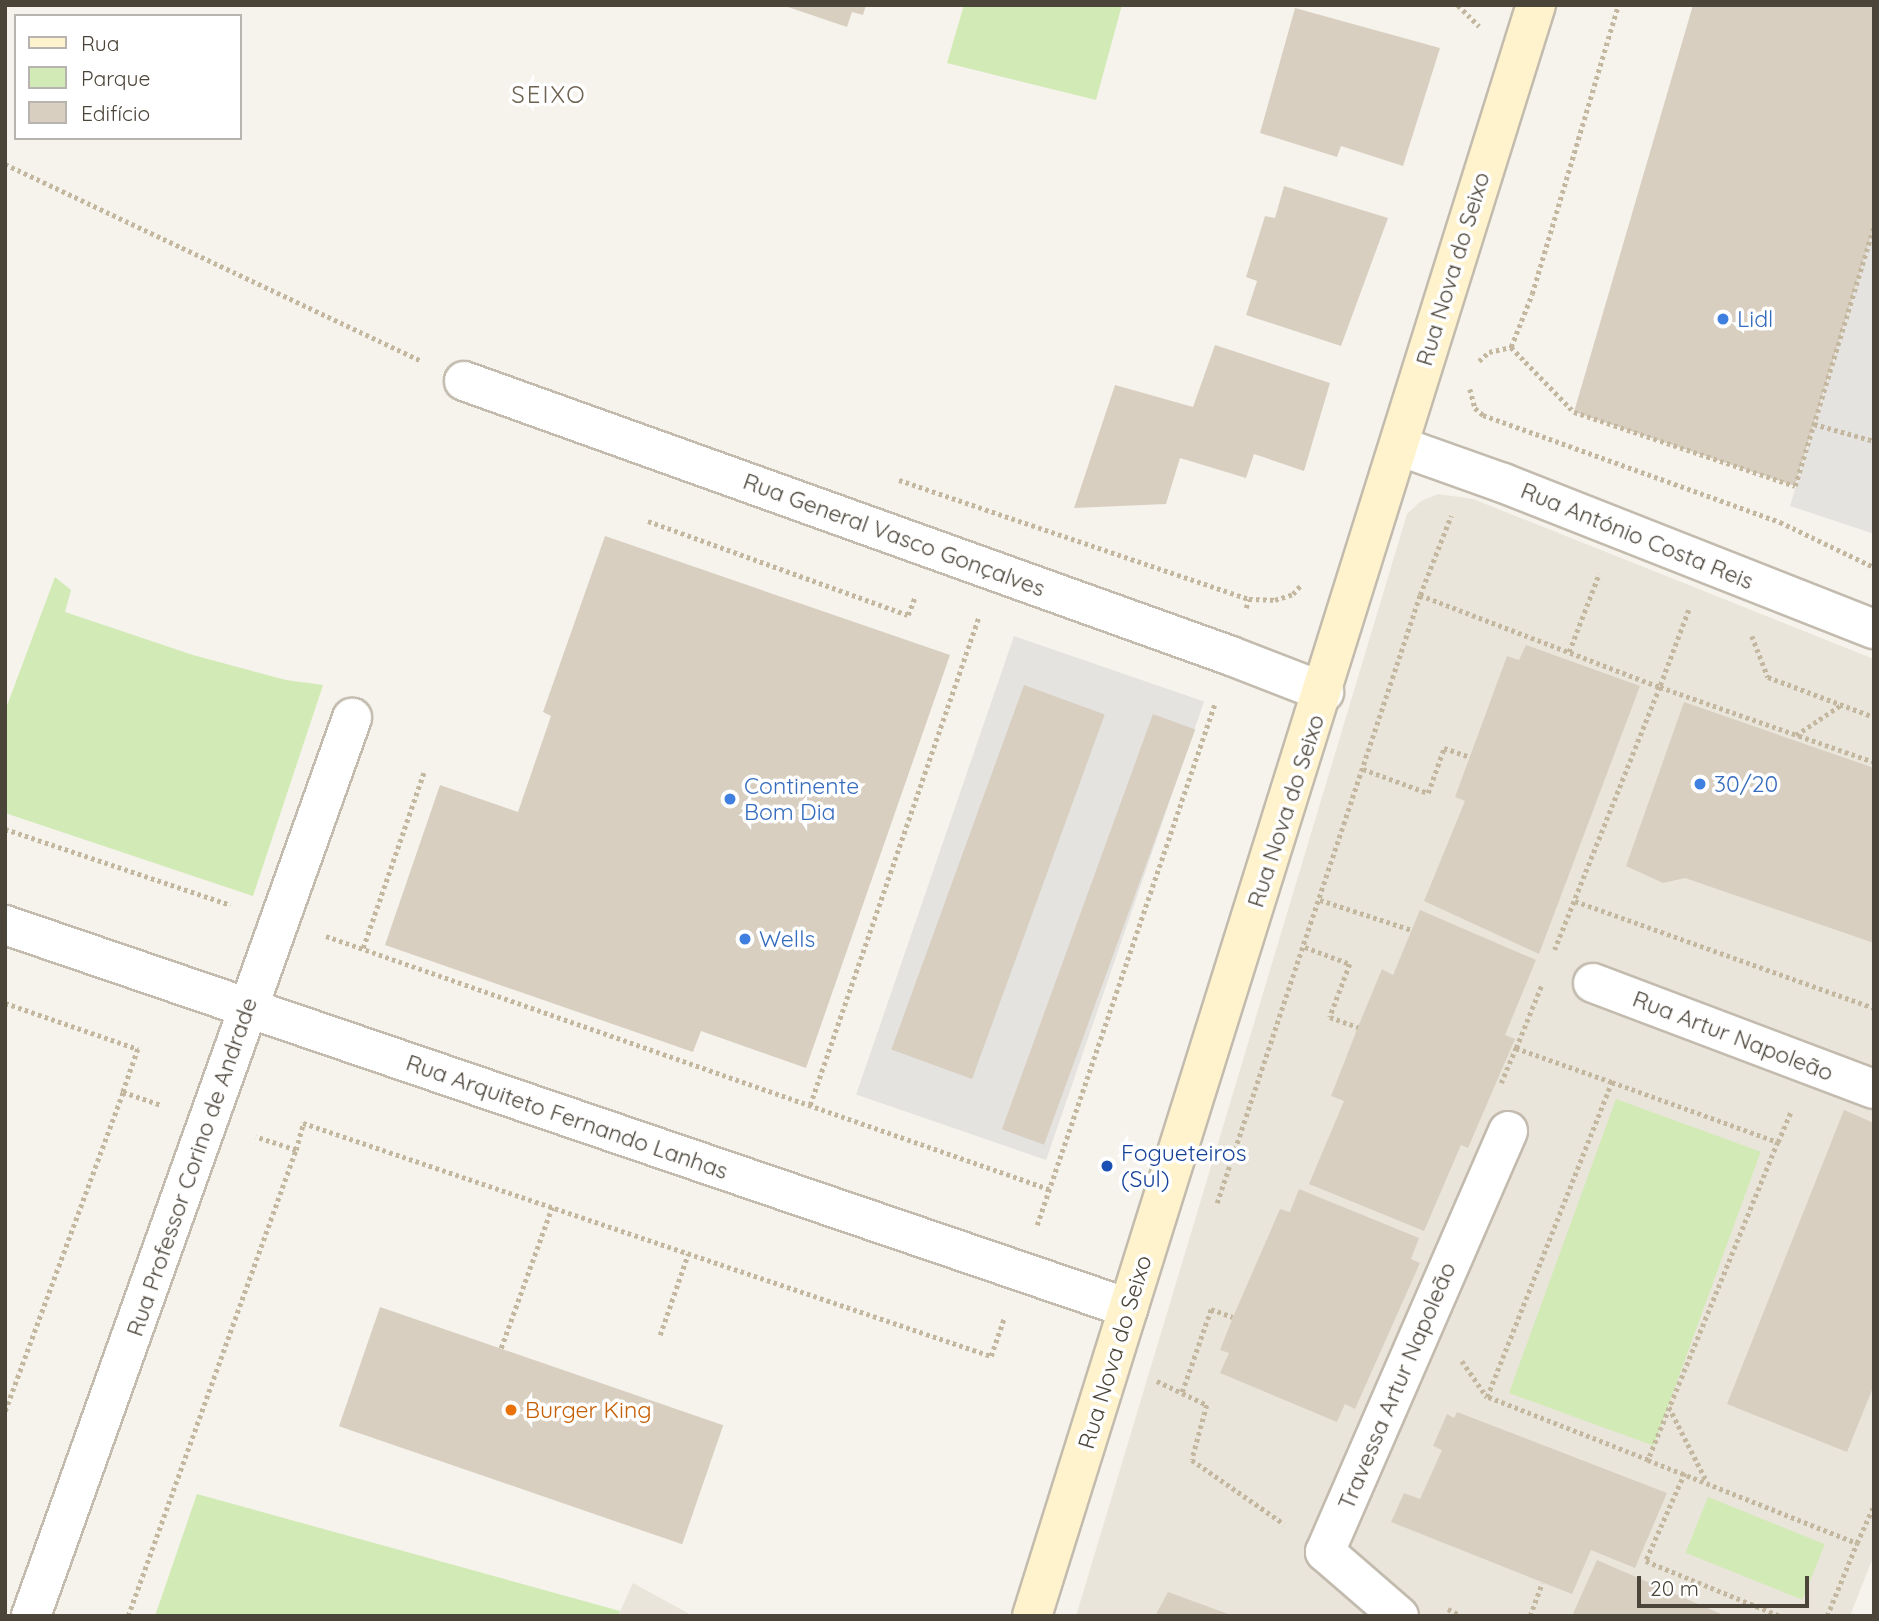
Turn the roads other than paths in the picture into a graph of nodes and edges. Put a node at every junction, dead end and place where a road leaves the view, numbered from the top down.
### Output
1 (1536, 5) edge
2 (464, 381) road end
3 (1399, 446) junction
4 (1874, 629) edge
5 (1324, 692) junction
6 (352, 718) dead end
7 (5, 925) edge
8 (1593, 983) dead end
9 (248, 1008) junction
10 (1874, 1090) edge
11 (1508, 1131) dead end
12 (1129, 1308) junction
13 (31, 1616) edge
14 (1032, 1616) edge
15 (1399, 1616) edge

1 - 3 main road, Rua Nova do Seixo
2 - 5 street, Rua General Vasco Gonçalves
3 - 4 street, Rua António Costa Reis
3 - 5 main road, Rua Nova do Seixo
5 - 12 main road, Rua Nova do Seixo
6 - 9 street, Rua Professor Corino de Andrade
7 - 9 street, Rua Arquiteto Fernando Lanhas
8 - 10 street, Rua Artur Napoleão
9 - 12 street, Rua Arquiteto Fernando Lanhas
9 - 13 street, Rua Professor Corino de Andrade
11 - 15 street, Travessa Artur Napoleão
12 - 14 main road, Rua Nova do Seixo

